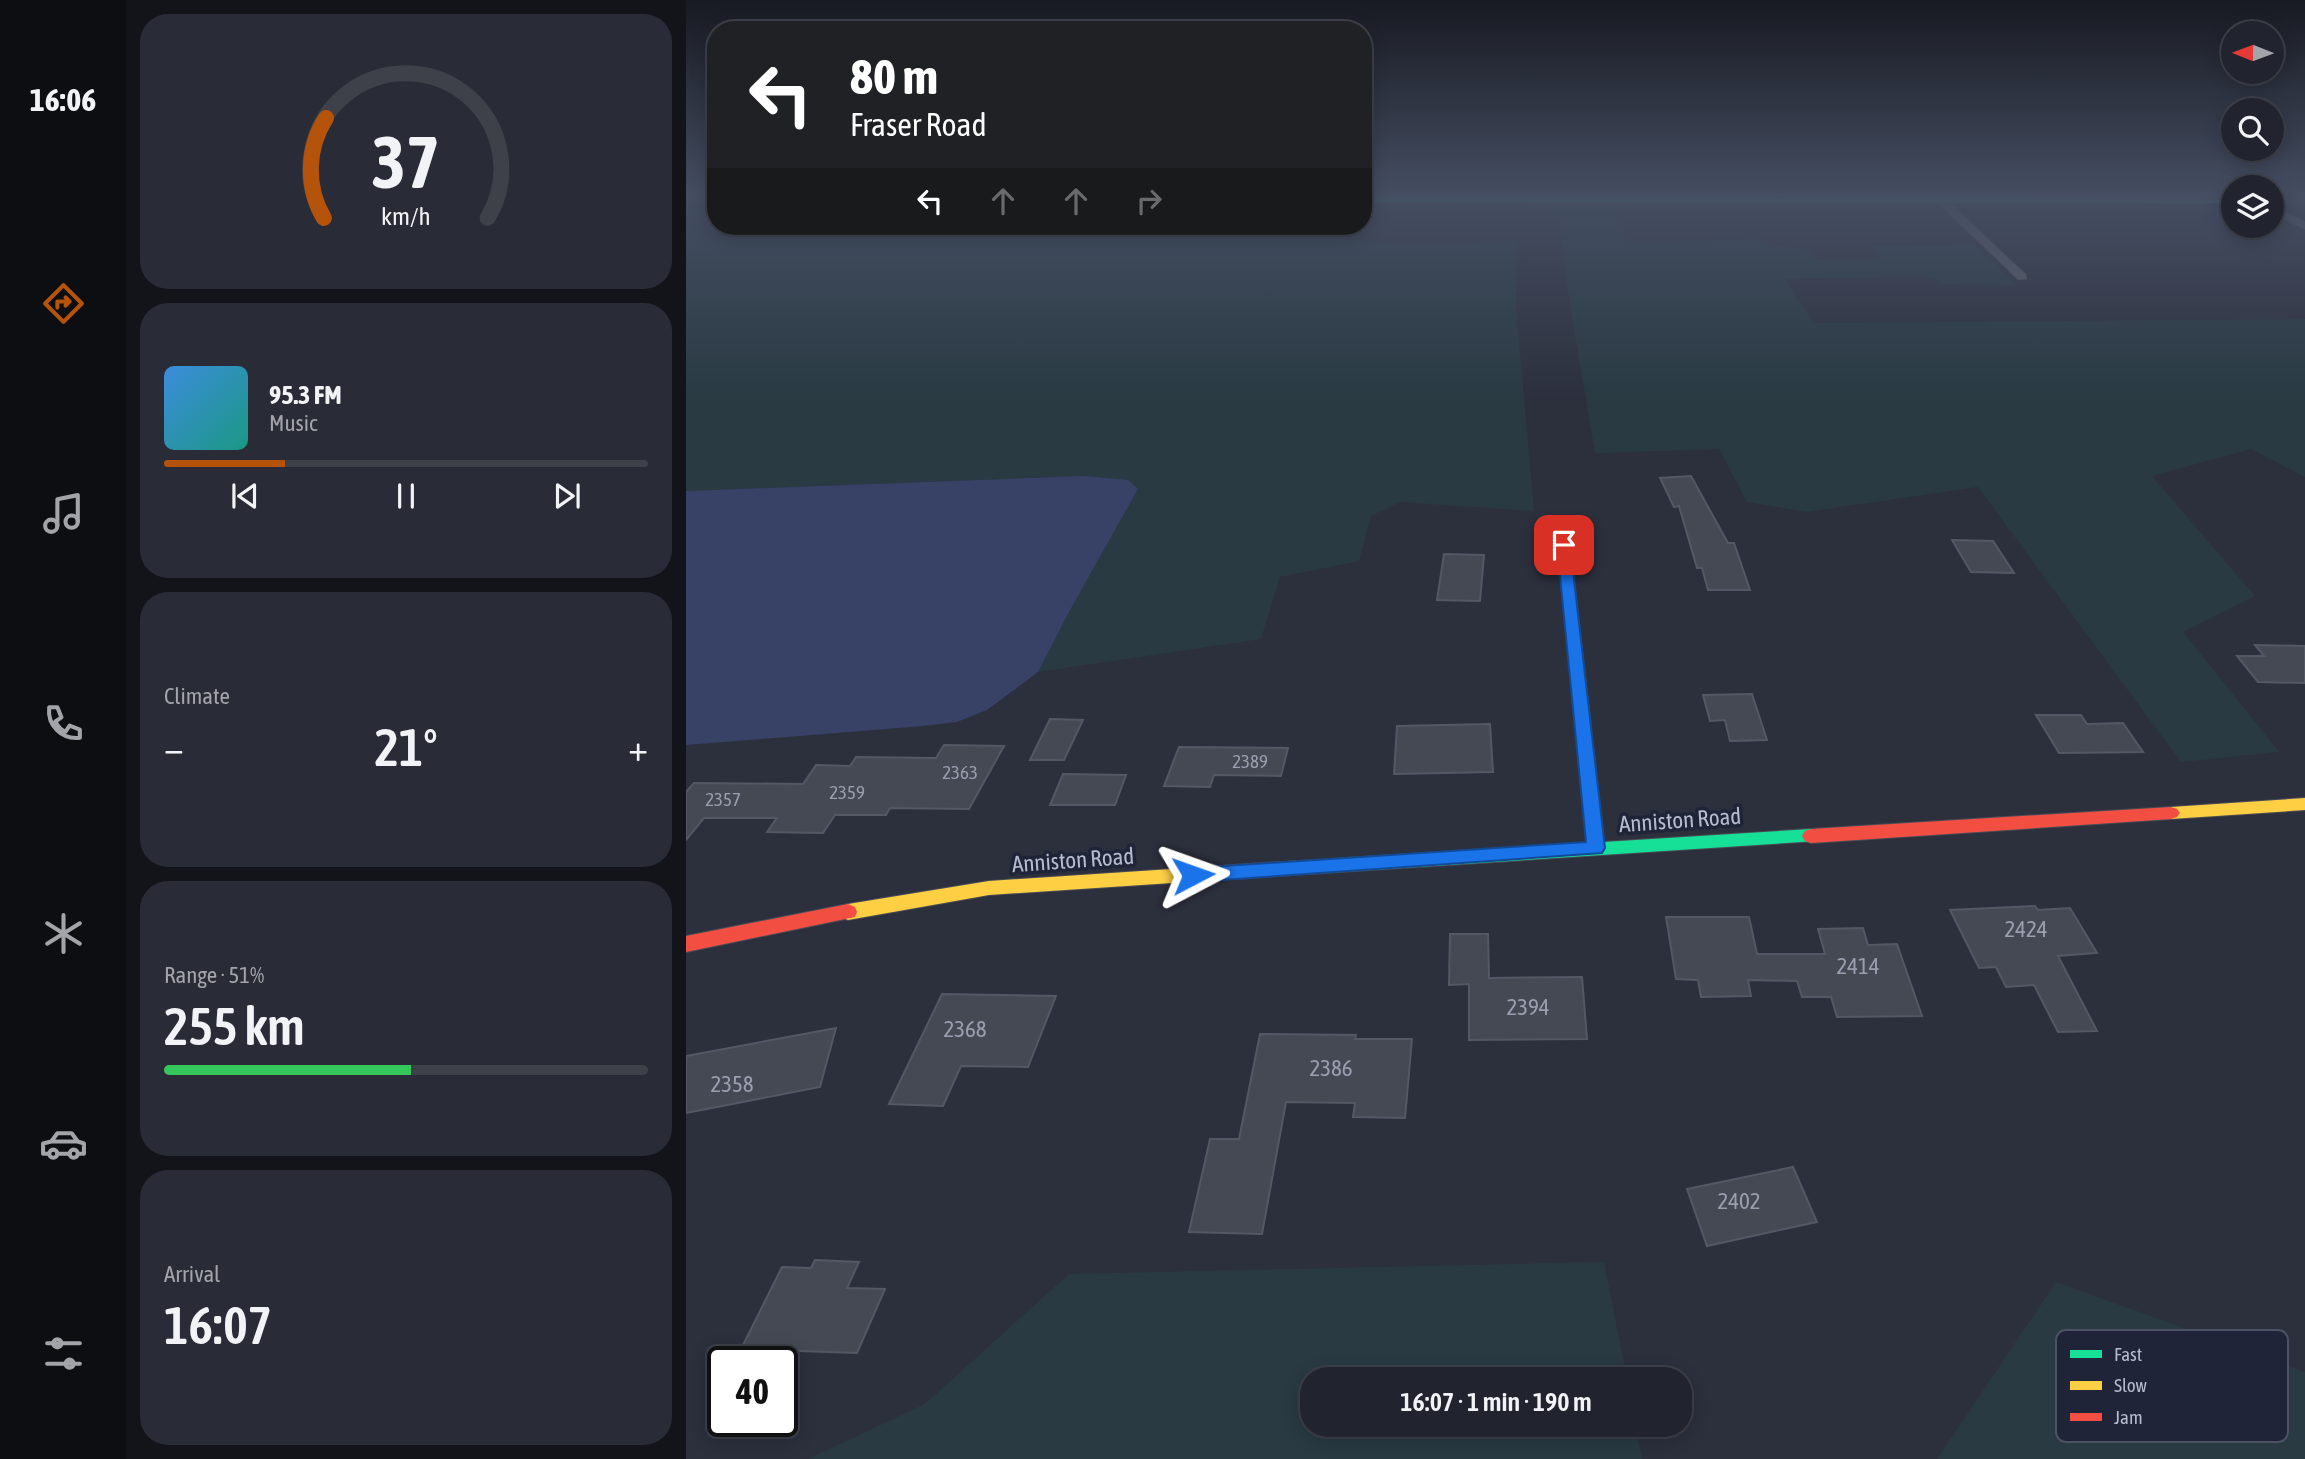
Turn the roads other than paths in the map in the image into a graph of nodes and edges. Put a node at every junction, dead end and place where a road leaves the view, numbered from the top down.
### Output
1 (2005, 262) edge
2 (2022, 278) dead end
3 (1564, 545) dead end
4 (2305, 804) edge
5 (1596, 848) junction
6 (686, 944) edge

1 - 2 street
3 - 5 street
4 - 5 street, Anniston Road
5 - 6 street, Anniston Road

